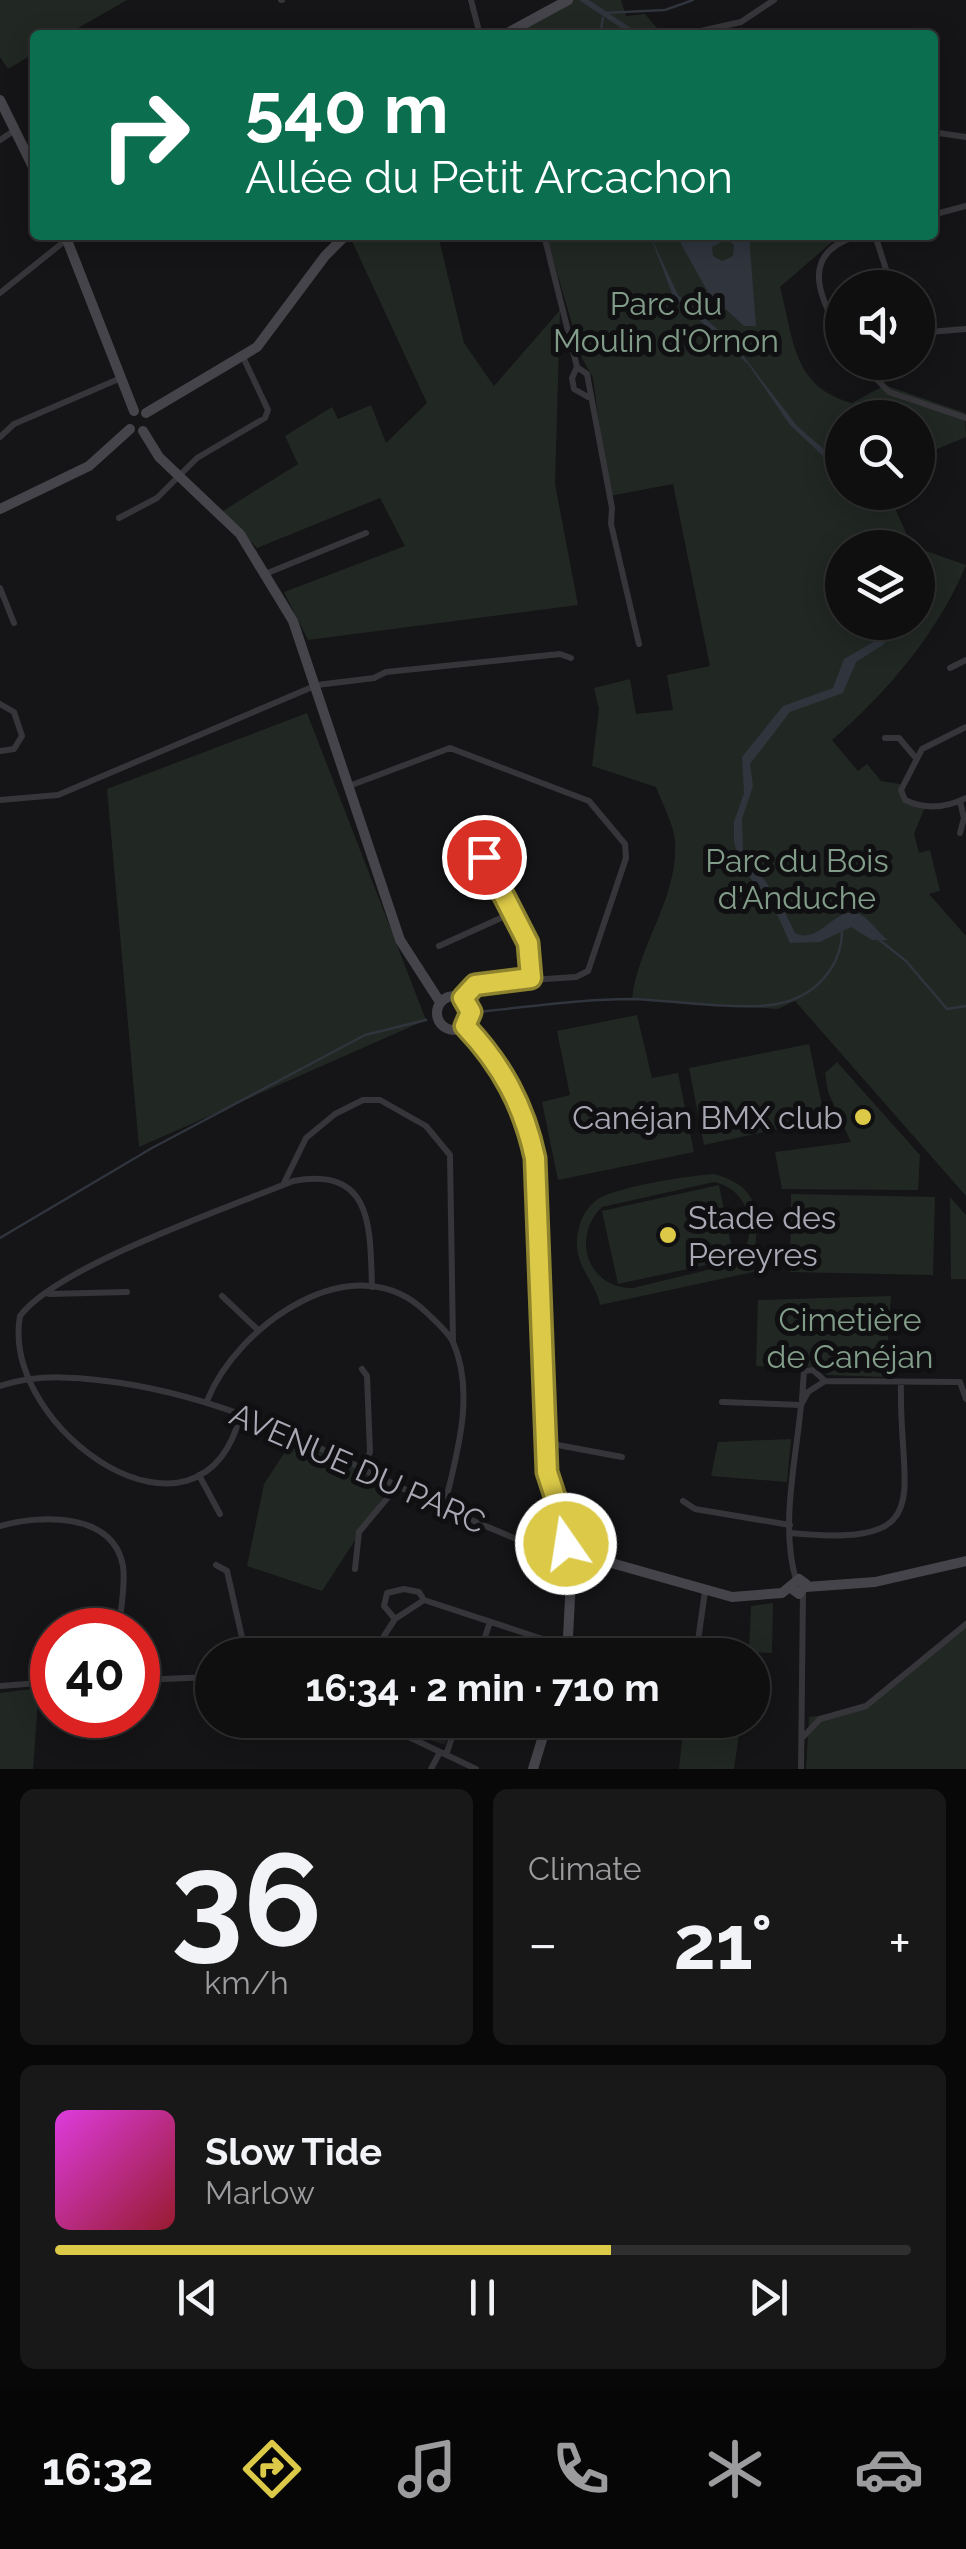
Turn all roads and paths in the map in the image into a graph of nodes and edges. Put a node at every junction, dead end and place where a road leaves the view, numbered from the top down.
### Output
1 (471, 0) edge
2 (568, 0) edge
3 (774, 0) edge
4 (479, 30) edge
5 (513, 30) edge
6 (706, 30) edge
7 (0, 100) edge
8 (16, 130) junction
9 (938, 133) edge
10 (966, 136) edge
11 (0, 140) edge
12 (30, 160) edge
13 (966, 208) edge
14 (938, 215) edge
15 (62, 240) edge
16 (67, 240) edge
17 (341, 240) edge
18 (545, 240) edge
19 (841, 240) edge
20 (877, 240) edge
21 (886, 270) edge
22 (0, 293) edge
23 (825, 307) edge
24 (966, 329) edge
25 (935, 332) edge
26 (243, 357) junction
27 (577, 367) junction
28 (121, 378) junction
29 (873, 380) edge
30 (588, 397) junction
31 (140, 412) junction
32 (966, 418) edge
33 (130, 429) junction
34 (144, 431) junction
35 (0, 438) edge
36 (178, 476) junction
37 (0, 509) edge
38 (118, 518) dead end
39 (366, 533) dead end
40 (265, 574) junction
41 (0, 588) edge
42 (14, 623) dead end
43 (640, 644) dead end
44 (571, 658) dead end
45 (966, 660) edge
46 (950, 668) dead end
47 (314, 687) junction
48 (0, 704) edge
49 (966, 727) edge
50 (885, 738) dead end
51 (0, 750) edge
52 (915, 758) junction
53 (348, 786) junction
54 (963, 799) edge
55 (0, 800) edge
56 (960, 833) dead end
57 (462, 890) dead end
58 (512, 913) junction
59 (439, 946) dead end
60 (531, 978) junction
61 (463, 998) junction
62 (440, 1002) junction
63 (465, 1026) junction
64 (283, 1185) junction
65 (372, 1287) junction
66 (127, 1292) dead end
67 (48, 1294) junction
68 (222, 1296) dead end
69 (258, 1330) junction
70 (9, 1339) dead end
71 (453, 1343) junction
72 (362, 1368) dead end
73 (4, 1372) dead end
74 (825, 1381) junction
75 (901, 1382) junction
76 (5, 1387) edge
77 (966, 1399) edge
78 (207, 1402) junction
79 (722, 1402) dead end
80 (801, 1403) junction
81 (242, 1412) junction
82 (546, 1443) junction
83 (622, 1457) dead end
84 (364, 1466) junction
85 (95, 1472) dead end
86 (198, 1474) junction
87 (399, 1484) junction
88 (552, 1493) junction
89 (684, 1501) dead end
90 (444, 1508) junction
91 (220, 1514) dead end
92 (0, 1526) edge
93 (790, 1529) junction
94 (554, 1546) junction
95 (537, 1548) junction
96 (574, 1550) junction
97 (966, 1561) edge
98 (546, 1562) junction
99 (601, 1563) junction
100 (216, 1565) dead end
101 (355, 1569) dead end
102 (574, 1569) junction
103 (559, 1574) junction
104 (794, 1584) junction
105 (805, 1590) junction
106 (705, 1591) junction
107 (424, 1600) junction
108 (120, 1608) edge
109 (569, 1608) junction
110 (395, 1619) junction
111 (490, 1622) junction
112 (966, 1624) edge
113 (384, 1636) dead end
114 (242, 1638) edge
115 (485, 1638) edge
116 (533, 1638) edge
117 (568, 1638) edge
118 (698, 1638) edge
119 (195, 1678) edge
120 (160, 1679) edge
121 (30, 1684) edge
122 (0, 1686) edge
123 (410, 1738) edge
124 (450, 1738) edge
125 (542, 1738) edge
126 (803, 1738) junction
127 (443, 1754) junction
128 (431, 1769) edge
129 (476, 1769) edge
130 (533, 1769) edge
131 (801, 1769) edge

1 - 4 street
2 - 5 street
3 - 6 street
7 - 8 street
8 - 11 street
8 - 12 street
9 - 10 street
13 - 14 street
15 - 22 street
16 - 28 street
17 - 26 street
18 - 27 street
19 - 23 street
20 - 21 street
24 - 25 street
26 - 31 street
26 - 36 street
27 - 30 street
27 - 30 street
28 - 31 street
28 - 35 street
29 - 32 street
30 - 43 street
31 - 33 street
31 - 34 street
33 - 34 street
33 - 37 street
34 - 36 street
36 - 38 street
36 - 40 street
39 - 40 street
40 - 47 street
41 - 42 street
44 - 47 street
45 - 46 street
47 - 53 street
47 - 55 street
48 - 51 street
49 - 52 street
50 - 52 street
52 - 54 street
53 - 60 street
53 - 62 street
54 - 56 street
57 - 58 street
58 - 59 street
58 - 60 street
60 - 61 street
61 - 62 street
61 - 63 street
62 - 63 street
63 - 82 street
64 - 65 street
64 - 67 street
64 - 71 street
65 - 69 street
65 - 71 street
66 - 67 street
67 - 70 street
68 - 69 street
69 - 78 street
71 - 90 street
72 - 84 street
73 - 76 street
74 - 75 street
74 - 80 street
74 - 80 street
75 - 77 street
75 - 93 street
76 - 78 street, AVENUE DU PARC
78 - 81 street, AVENUE DU PARC
79 - 80 street
80 - 93 street
81 - 84 street, AVENUE DU PARC
81 - 86 street
82 - 83 street
82 - 88 street
84 - 87 street, AVENUE DU PARC
85 - 86 street
86 - 91 street
87 - 90 street, AVENUE DU PARC
87 - 101 street
88 - 94 street
88 - 96 street
89 - 93 street
90 - 95 street, AVENUE DU PARC
92 - 108 street
93 - 104 street
94 - 95 street, AVENUE DU PARC
94 - 96 street
94 - 98 street
95 - 98 street
96 - 99 street
96 - 102 street
97 - 105 street
98 - 103 street
99 - 102 street
99 - 106 street
100 - 114 street
102 - 103 street
102 - 109 street
103 - 109 street
104 - 105 street
104 - 106 street
105 - 126 street
106 - 118 street
107 - 110 street
107 - 110 street
107 - 111 street
109 - 117 street
110 - 113 street
111 - 115 street
111 - 116 street
112 - 126 street
119 - 120 street
121 - 122 street
123 - 127 street
124 - 127 street
125 - 130 street
126 - 131 street
127 - 128 street
127 - 129 street

